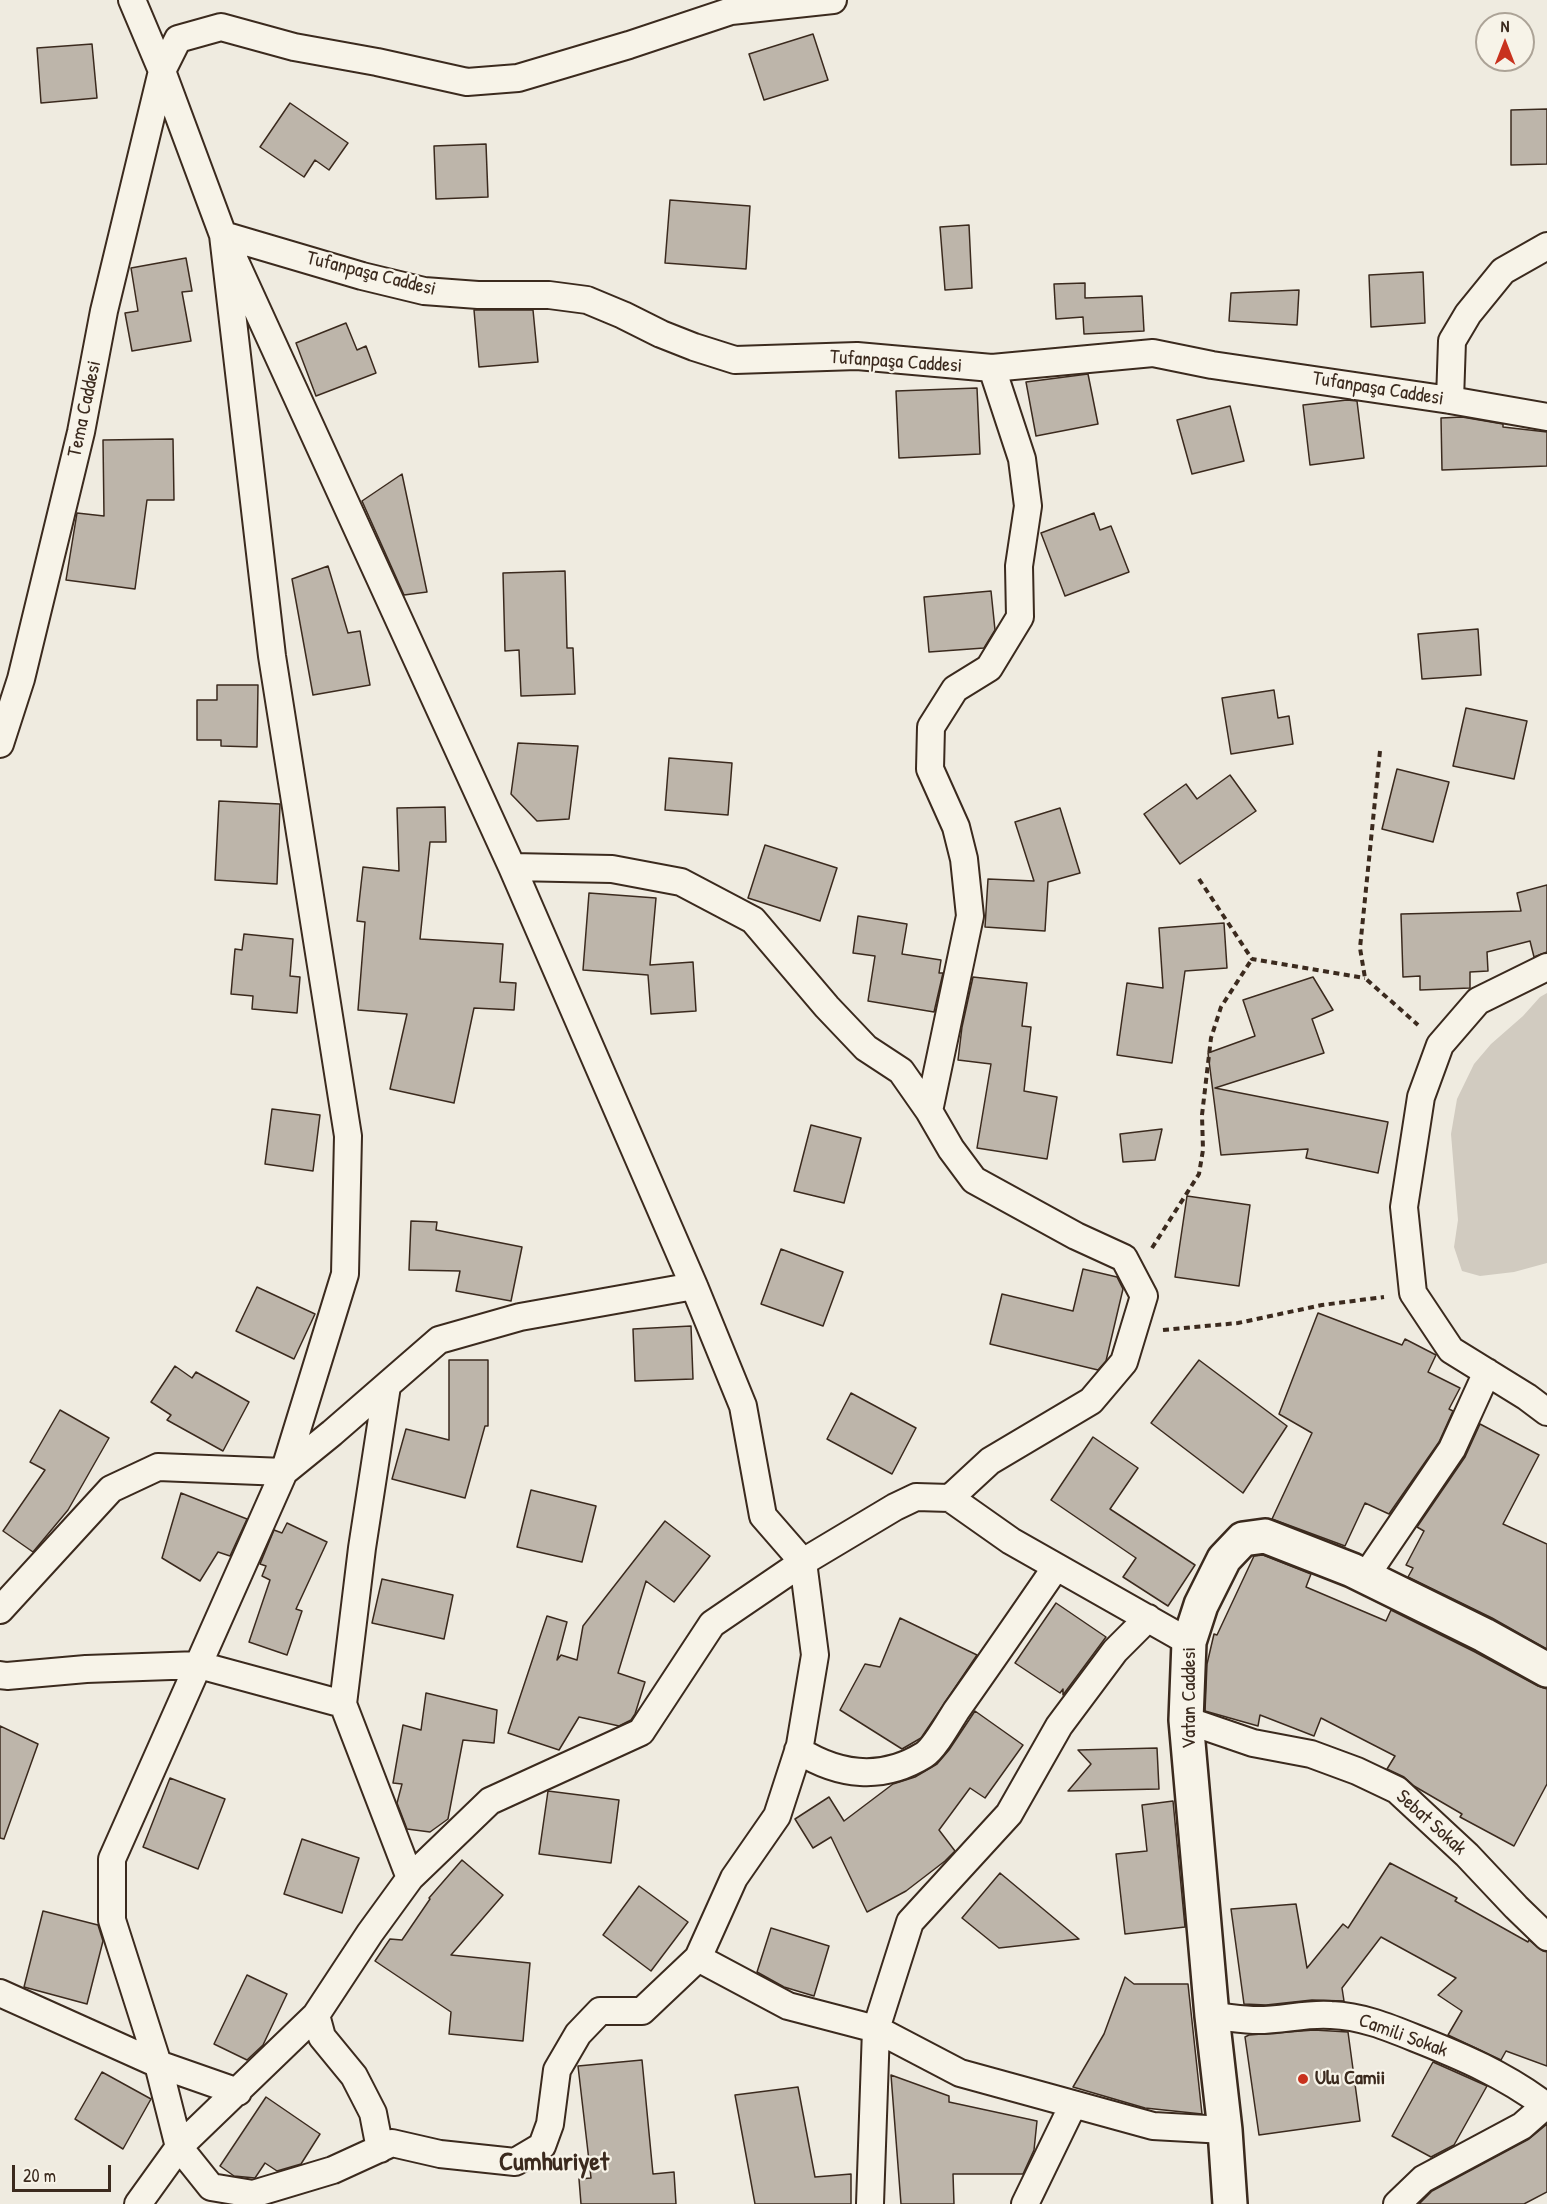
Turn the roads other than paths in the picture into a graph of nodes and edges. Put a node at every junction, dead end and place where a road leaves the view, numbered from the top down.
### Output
1 (132, 0) edge
2 (833, 0) edge
3 (162, 72) junction
4 (223, 235) junction
5 (1547, 246) edge
6 (992, 368) junction
7 (1450, 400) junction
8 (1547, 417) edge
9 (0, 744) edge
10 (512, 867) junction
11 (1547, 967) edge
12 (929, 1111) junction
13 (694, 1286) junction
14 (1487, 1372) junction
15 (387, 1386) junction
16 (1547, 1412) edge
17 (284, 1472) junction
18 (950, 1498) junction
19 (803, 1562) junction
20 (1056, 1567) junction
21 (1365, 1577) junction
22 (0, 1610) edge
23 (1148, 1618) junction
24 (1189, 1642) junction
25 (199, 1665) junction
26 (1547, 1670) edge
27 (0, 1675) edge
28 (343, 1704) junction
29 (1186, 1720) junction
30 (798, 1750) junction
31 (410, 1878) junction
32 (1547, 1937) edge
33 (698, 1958) junction
34 (0, 1993) edge
35 (316, 2015) junction
36 (1212, 2016) junction
37 (876, 2029) junction
38 (158, 2064) junction
39 (238, 2092) junction
40 (1073, 2105) junction
41 (1546, 2105) edge
42 (1225, 2130) junction
43 (179, 2147) junction
44 (380, 2149) junction
45 (138, 2204) edge
46 (870, 2204) edge
47 (1025, 2204) edge
48 (1230, 2204) edge
49 (1397, 2204) edge

1 - 3 street
2 - 3 street, Tema Caddesi
3 - 4 street
3 - 9 street, Tema Caddesi
4 - 6 street, Tufanpaşa Caddesi
4 - 10 street
4 - 17 street
5 - 7 street
6 - 7 street, Tufanpaşa Caddesi
6 - 12 street
7 - 8 street, Tufanpaşa Caddesi
10 - 12 street
10 - 13 street
11 - 14 street
12 - 18 street
13 - 15 street
13 - 19 street
14 - 16 street
14 - 21 street
15 - 17 street
15 - 28 street
17 - 22 street
17 - 25 street
18 - 19 street
18 - 20 street
19 - 30 street
19 - 31 street
20 - 23 street
20 - 30 street
21 - 24 street, Vatan Caddesi
21 - 26 street, Vatan Caddesi
23 - 24 street
23 - 37 street
24 - 29 street, Vatan Caddesi
25 - 27 street
25 - 28 street
25 - 38 street
28 - 31 street
29 - 32 street, Sebat Sokak
29 - 36 street, Vatan Caddesi
30 - 33 street
31 - 35 street
33 - 37 street
33 - 44 street
34 - 38 street
35 - 39 street
35 - 44 street
36 - 41 street, Camili Sokak
36 - 42 street, Vatan Caddesi
37 - 40 street
37 - 46 street
38 - 39 street
38 - 43 street
39 - 43 street
40 - 42 street
40 - 47 street
41 - 49 street
42 - 48 street, Vatan Caddesi
43 - 44 street
43 - 45 street

